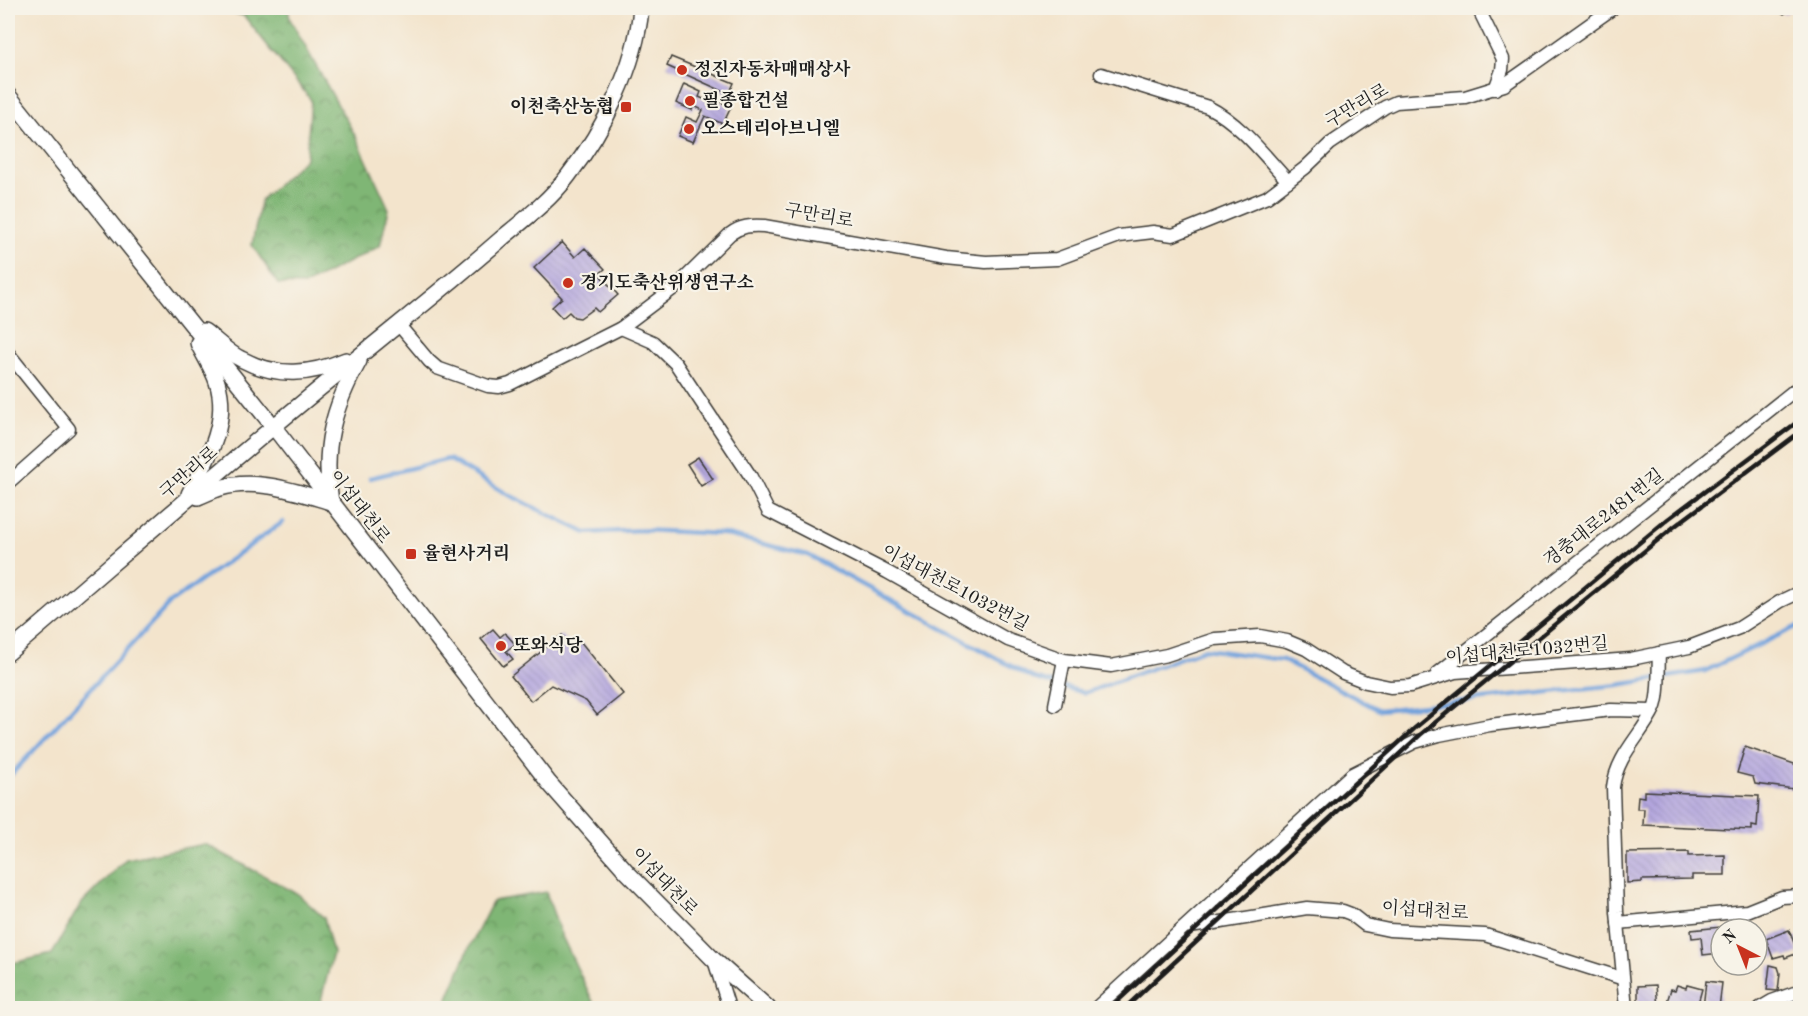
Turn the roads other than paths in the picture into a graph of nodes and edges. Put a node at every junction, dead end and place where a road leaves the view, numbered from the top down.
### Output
1 (641, 8) edge
2 (1478, 8) edge
3 (1613, 8) edge
4 (1503, 59) junction
5 (1532, 66) junction
6 (1101, 74) dead end
7 (1494, 89) junction
8 (8, 95) edge
9 (1288, 181) junction
10 (184, 316) junction
11 (398, 324) junction
12 (621, 328) junction
13 (364, 352) junction
14 (10, 361) edge
15 (1800, 386) edge
16 (273, 426) junction
17 (8, 483) edge
18 (184, 502) junction
19 (331, 502) junction
20 (1800, 592) edge
21 (8, 653) edge
22 (1659, 653) junction
23 (1063, 664) dead end
24 (1431, 679) junction
25 (1055, 705) dead end
26 (1654, 707) junction
27 (1800, 896) edge
28 (1618, 923) junction
29 (1190, 927) dead end
30 (713, 959) junction
31 (1621, 978) junction
32 (1800, 991) edge
33 (729, 1008) edge
34 (768, 1008) edge
35 (1096, 1008) edge
36 (1626, 1008) edge
37 (1760, 1008) edge

1 - 11 street, 구만리로
2 - 4 street
3 - 5 street
4 - 5 street
4 - 7 street
5 - 7 street, 구만리로
6 - 9 street
7 - 9 street, 구만리로
8 - 10 street, 이섭대천로
9 - 12 street, 구만리로
10 - 13 street
10 - 16 street, 이섭대천로
10 - 18 street
11 - 12 street, 구만리로
11 - 13 street, 구만리로
12 - 24 street, 이섭대천로1032번길
13 - 16 street, 구만리로
13 - 19 street
14 - 17 street
15 - 24 street, 경충대로2481번길
16 - 18 street, 구만리로
16 - 19 street, 이섭대천로
18 - 19 street
18 - 21 street, 구만리로
19 - 30 street, 이섭대천로
20 - 22 street
22 - 24 street, 이섭대천로1032번길
22 - 26 street
23 - 25 street
26 - 28 street
26 - 35 street
27 - 28 street
28 - 31 street
29 - 31 street, 이섭대천로
30 - 33 street
30 - 34 street, 이섭대천로
31 - 36 street
32 - 37 street

